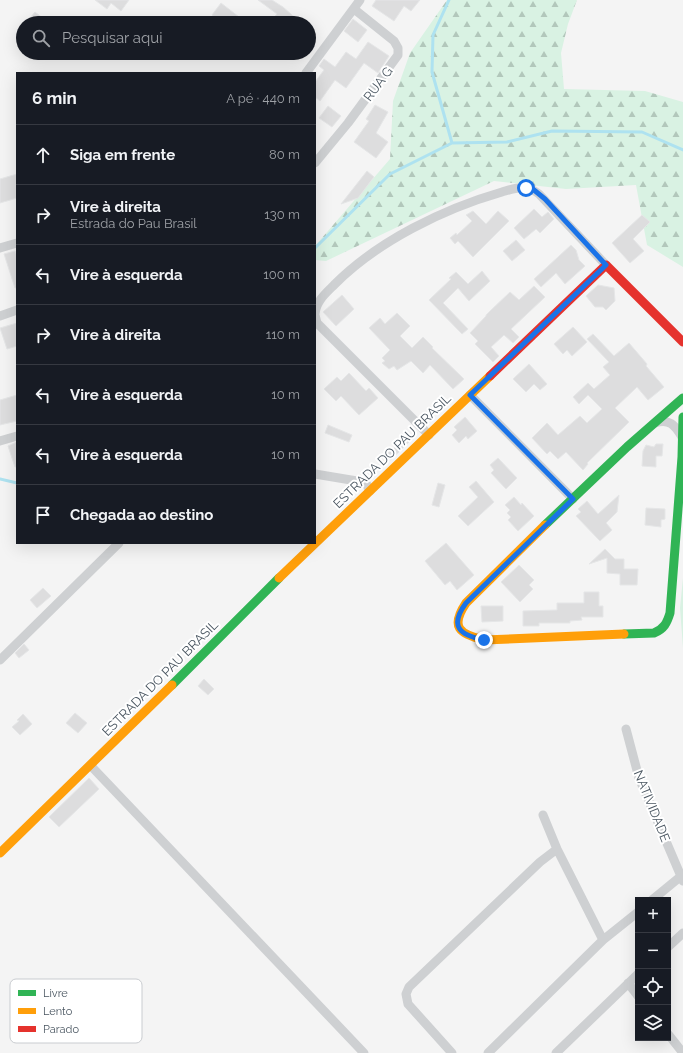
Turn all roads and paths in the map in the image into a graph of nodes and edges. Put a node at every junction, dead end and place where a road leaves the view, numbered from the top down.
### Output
1 (360, 0) edge
2 (354, 9) junction
3 (316, 60) edge
4 (316, 60) edge
5 (307, 72) edge
6 (316, 162) edge
7 (16, 243) edge
8 (0, 248) edge
9 (606, 265) junction
10 (316, 306) edge
11 (16, 310) edge
12 (0, 316) edge
13 (316, 318) edge
14 (683, 342) edge
15 (470, 395) junction
16 (683, 398) edge
17 (683, 417) edge
18 (653, 424) junction
19 (429, 435) junction
20 (16, 436) edge
21 (682, 437) junction
22 (0, 441) edge
23 (316, 474) edge
24 (370, 490) junction
25 (573, 499) junction
26 (316, 542) edge
27 (118, 544) edge
28 (314, 544) edge
29 (0, 660) edge
30 (626, 729) dead end
31 (91, 766) junction
32 (543, 815) dead end
33 (557, 849) junction
34 (0, 853) edge
35 (682, 879) edge
36 (656, 897) edge
37 (635, 914) edge
38 (683, 933) edge
39 (603, 940) junction
40 (671, 943) edge
41 (635, 977) edge
42 (628, 983) junction
43 (635, 992) edge
44 (671, 1038) edge
45 (364, 1053) edge
46 (452, 1053) edge
47 (488, 1053) edge
48 (556, 1053) edge
49 (683, 1053) edge

1 - 2 street
2 - 4 street
2 - 6 street, RUA G
3 - 5 street
7 - 8 street
9 - 10 street
9 - 14 street
9 - 15 street, ESTRADA DO PAU BRASIL
11 - 12 street
13 - 19 street
15 - 19 street, ESTRADA DO PAU BRASIL
15 - 25 street
16 - 18 street
17 - 21 street
18 - 21 street
18 - 25 street
19 - 24 street, ESTRADA DO PAU BRASIL
20 - 22 street
21 - 25 street
23 - 24 street
24 - 26 street, ESTRADA DO PAU BRASIL
27 - 29 street
28 - 31 street, ESTRADA DO PAU BRASIL
30 - 35 street, NATIVIDADE
31 - 34 street, ESTRADA DO PAU BRASIL
31 - 45 street
32 - 33 street
33 - 39 street
33 - 46 street
35 - 36 street
37 - 39 street
38 - 40 street
39 - 47 street
41 - 42 street
42 - 43 street
42 - 48 street
44 - 49 street

